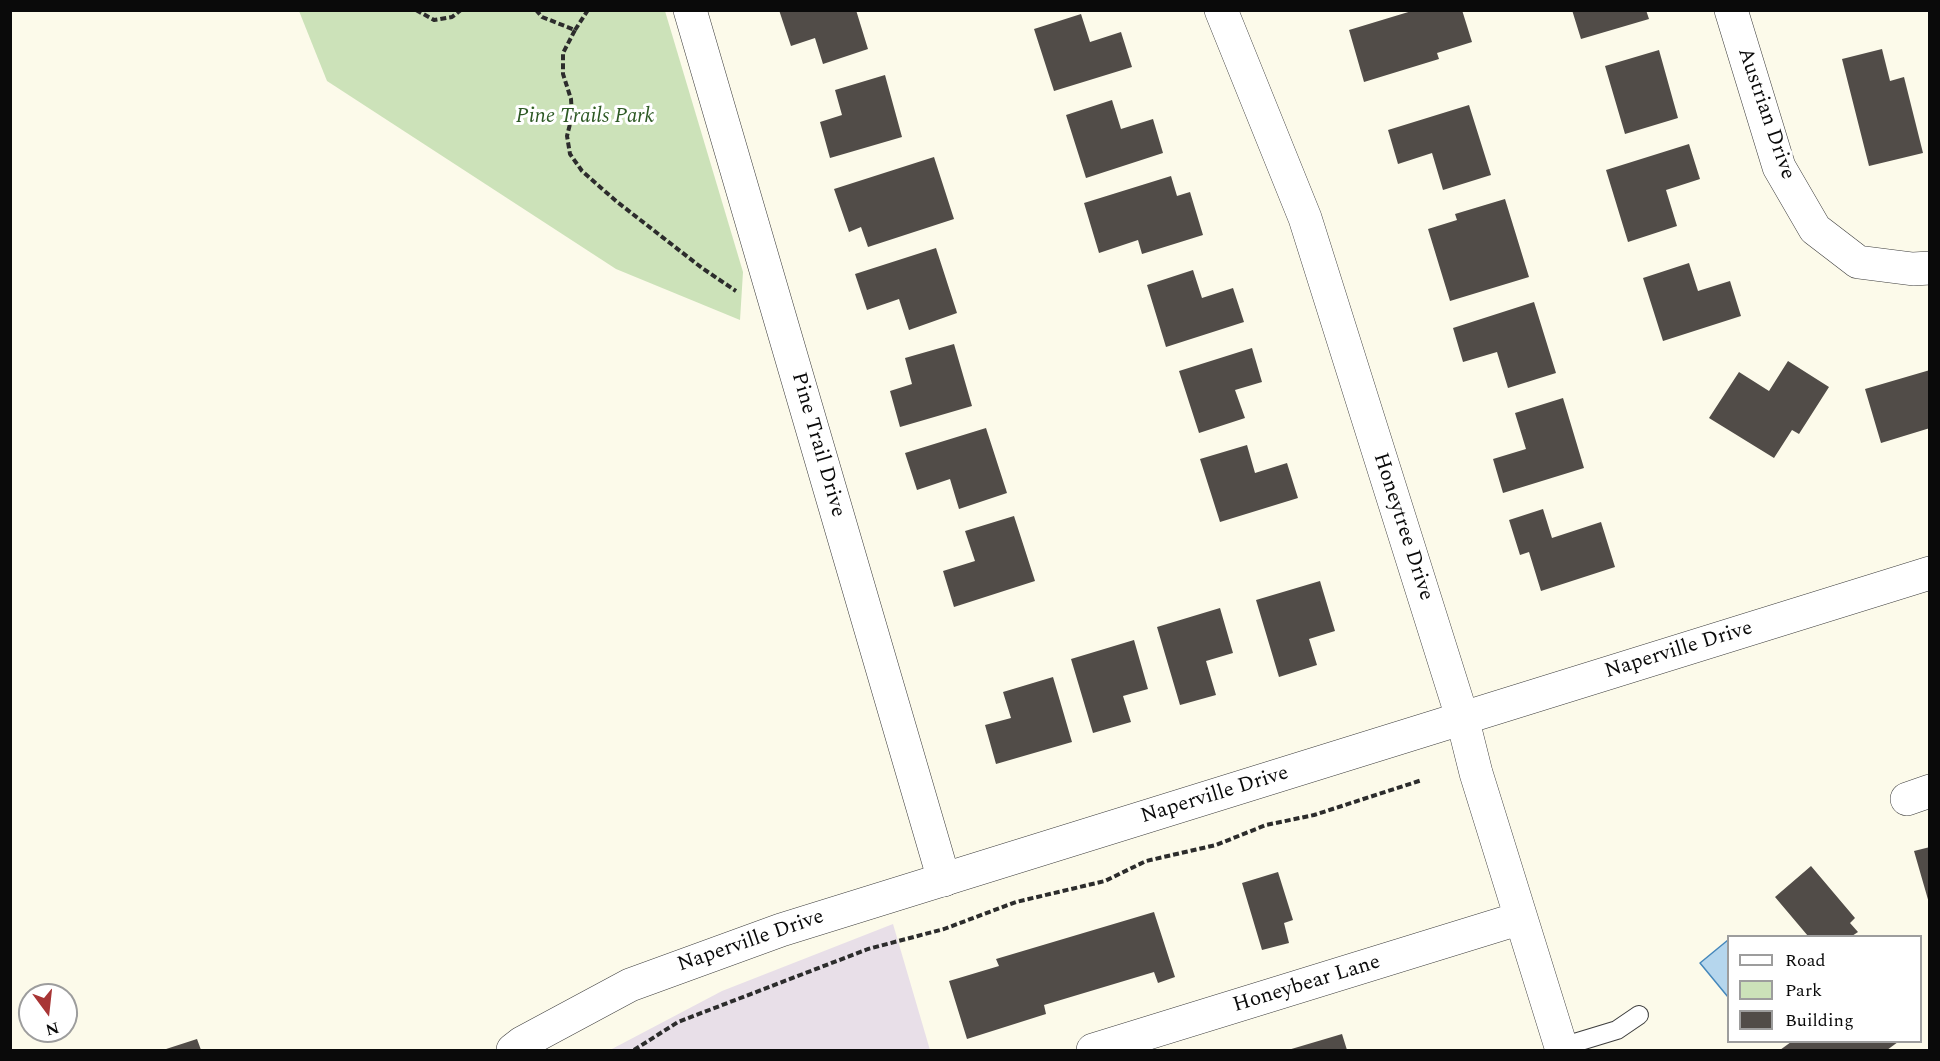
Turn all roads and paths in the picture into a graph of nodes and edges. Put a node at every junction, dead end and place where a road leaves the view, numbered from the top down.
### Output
1 (416, 10) edge
2 (461, 10) edge
3 (536, 10) edge
4 (588, 10) edge
5 (690, 10) edge
6 (1221, 10) edge
7 (1731, 10) edge
8 (574, 30) junction
9 (1929, 268) edge
10 (743, 296) dead end
11 (1929, 573) edge
12 (1462, 717) junction
13 (1422, 780) dead end
14 (944, 880) junction
15 (1521, 918) junction
16 (1639, 1015) dead end
17 (1561, 1048) edge
18 (513, 1050) edge
19 (634, 1050) edge
20 (1093, 1050) edge

1 - 2 path
3 - 8 path
4 - 8 path
5 - 14 street, Pine Trail Drive
6 - 12 street, Honeytree Drive
7 - 9 street, Austrian Drive
8 - 10 path
11 - 12 street, Naperville Drive
12 - 14 street, Naperville Drive
12 - 15 street, Honeytree Drive
13 - 19 path
14 - 18 street, Naperville Drive
15 - 17 street, Honeytree Drive
15 - 20 street, Honeybear Lane
16 - 17 lane

